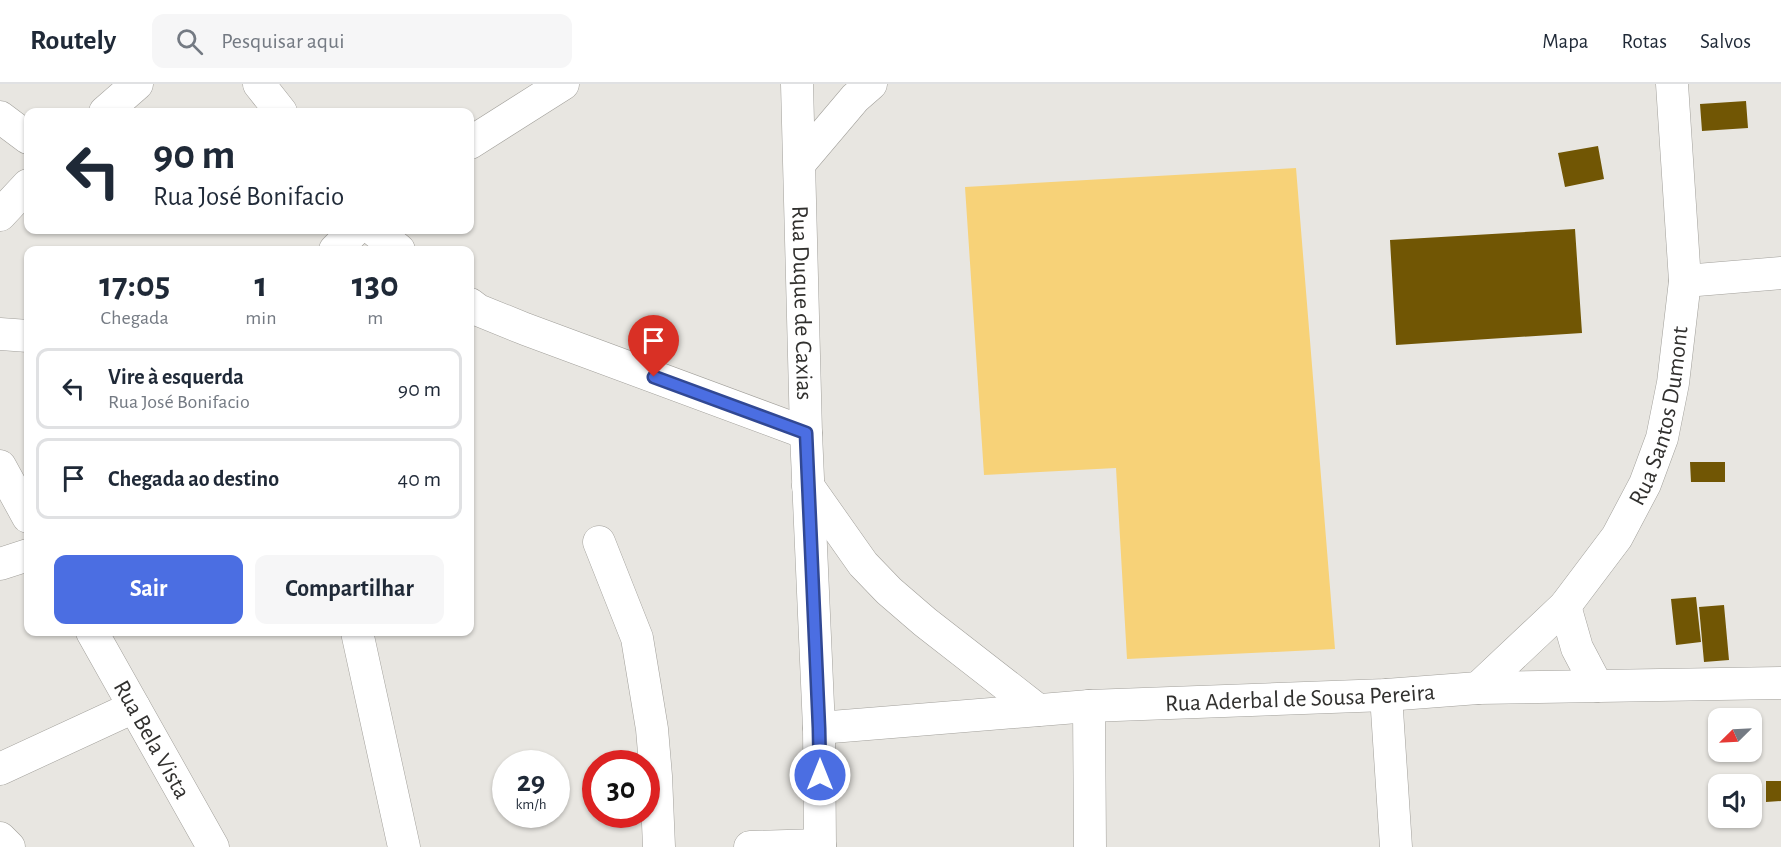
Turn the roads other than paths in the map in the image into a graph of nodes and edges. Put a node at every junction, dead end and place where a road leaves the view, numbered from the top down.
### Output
1 (137, 84) edge
2 (259, 84) edge
3 (563, 84) edge
4 (797, 84) edge
5 (871, 84) edge
6 (1672, 84) edge
7 (110, 108) edge
8 (278, 108) edge
9 (0, 117) edge
10 (24, 135) edge
11 (474, 140) edge
12 (800, 163) junction
13 (24, 189) edge
14 (0, 215) edge
15 (351, 234) edge
16 (379, 234) edge
17 (339, 246) edge
18 (394, 246) edge
19 (1781, 273) edge
20 (1685, 281) junction
21 (474, 307) edge
22 (0, 334) edge
23 (24, 336) edge
24 (806, 433) junction
25 (0, 466) edge
26 (808, 486) junction
27 (24, 510) edge
28 (598, 542) dead end
29 (24, 556) edge
30 (0, 564) edge
31 (1565, 606) junction
32 (94, 636) edge
33 (358, 636) edge
34 (1781, 683) edge
35 (1597, 686) junction
36 (1478, 688) junction
37 (1386, 695) junction
38 (1089, 706) junction
39 (134, 707) junction
40 (1038, 710) junction
41 (819, 728) junction
42 (0, 769) edge
43 (0, 838) edge
44 (820, 846) edge
45 (9, 847) edge
46 (213, 847) edge
47 (404, 847) edge
48 (659, 847) edge
49 (750, 847) edge
50 (1090, 847) edge
51 (1396, 847) edge

1 - 7 street
2 - 8 street
3 - 11 street
4 - 12 street, Rua Duque de Caxias
5 - 12 street
6 - 20 street, Rua Santos Dumont
9 - 10 street
12 - 24 street, Rua Duque de Caxias
13 - 14 street
15 - 17 street
16 - 18 street
19 - 20 street
20 - 31 street, Rua Santos Dumont
21 - 24 street
22 - 23 street
24 - 26 street, Rua Duque de Caxias
25 - 27 street
26 - 40 street
26 - 41 street, Rua Duque de Caxias
28 - 48 street
29 - 30 street
31 - 35 street
31 - 36 street, Rua Santos Dumont
32 - 39 street, Rua Bela Vista
33 - 47 street
34 - 35 street, Rua Aderbal de Sousa Pereira
35 - 36 street, Rua Aderbal de Sousa Pereira
36 - 37 street, Rua Aderbal de Sousa Pereira
37 - 38 street, Rua Aderbal de Sousa Pereira
37 - 51 street
38 - 40 street, Rua Aderbal de Sousa Pereira
38 - 50 street
39 - 42 street
39 - 46 street, Rua Bela Vista
40 - 41 street, Rua Aderbal de Sousa Pereira
41 - 44 street, Rua Duque de Caxias
43 - 45 street
44 - 49 street

